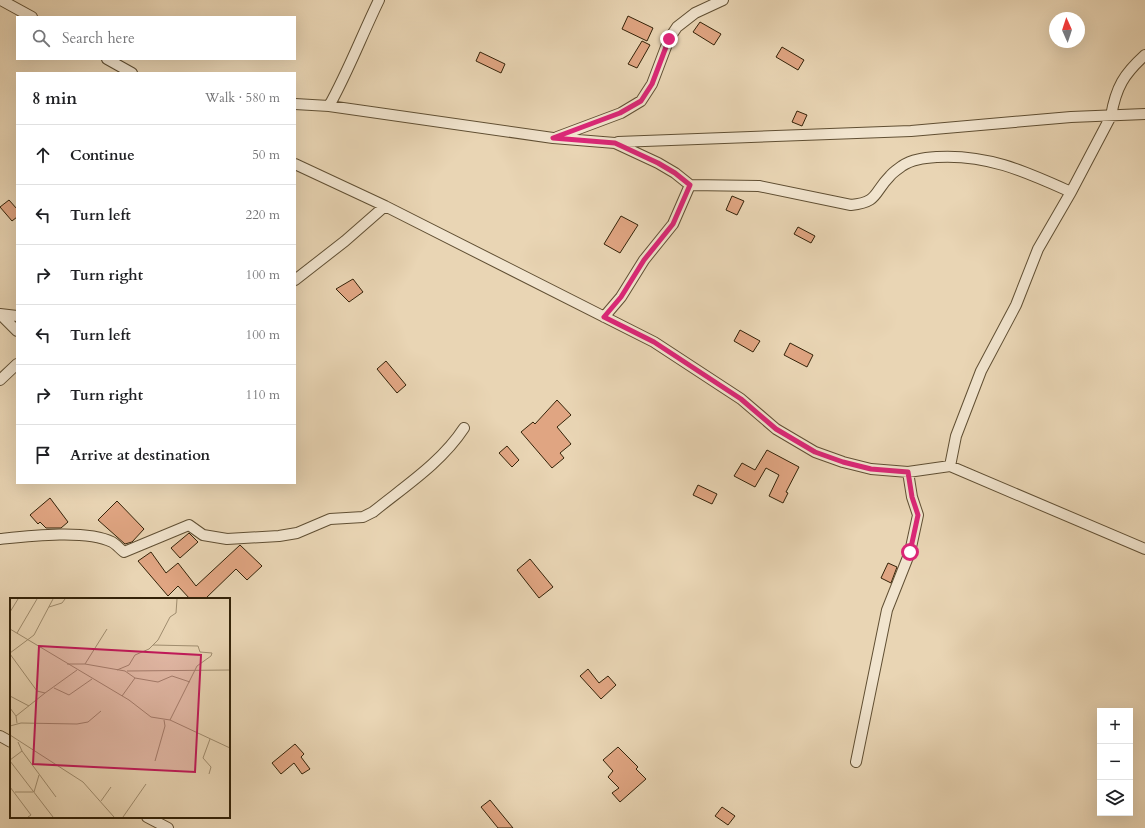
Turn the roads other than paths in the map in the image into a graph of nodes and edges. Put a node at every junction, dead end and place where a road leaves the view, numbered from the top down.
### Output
1 (1, 0) edge
2 (380, 0) edge
3 (723, 0) edge
4 (30, 16) edge
5 (1145, 55) edge
6 (109, 60) edge
7 (130, 72) edge
8 (296, 104) edge
9 (329, 106) junction
10 (1145, 114) edge
11 (1111, 116) junction
12 (553, 138) junction
13 (615, 143) junction
14 (296, 164) edge
15 (690, 185) junction
16 (1072, 192) junction
17 (385, 206) junction
18 (296, 279) edge
19 (0, 315) edge
20 (16, 316) edge
21 (604, 317) junction
22 (16, 330) edge
23 (16, 365) edge
24 (0, 380) edge
25 (464, 428) dead end
26 (950, 466) junction
27 (908, 472) junction
28 (0, 539) edge
29 (1145, 549) edge
30 (0, 736) edge
31 (10, 741) edge
32 (856, 762) dead end
33 (149, 818) edge
34 (168, 828) edge

1 - 4 street
2 - 9 street
3 - 12 street
5 - 11 street
6 - 7 street
8 - 9 street
9 - 12 street
10 - 11 street
11 - 13 street
11 - 16 street
12 - 13 street
13 - 15 street
14 - 17 street
15 - 16 street
15 - 21 street
16 - 26 street
17 - 18 street
17 - 21 street
19 - 20 street
19 - 22 street
21 - 27 street
23 - 24 street
25 - 28 street
26 - 27 street
26 - 29 street
27 - 32 street
30 - 31 street
33 - 34 street

